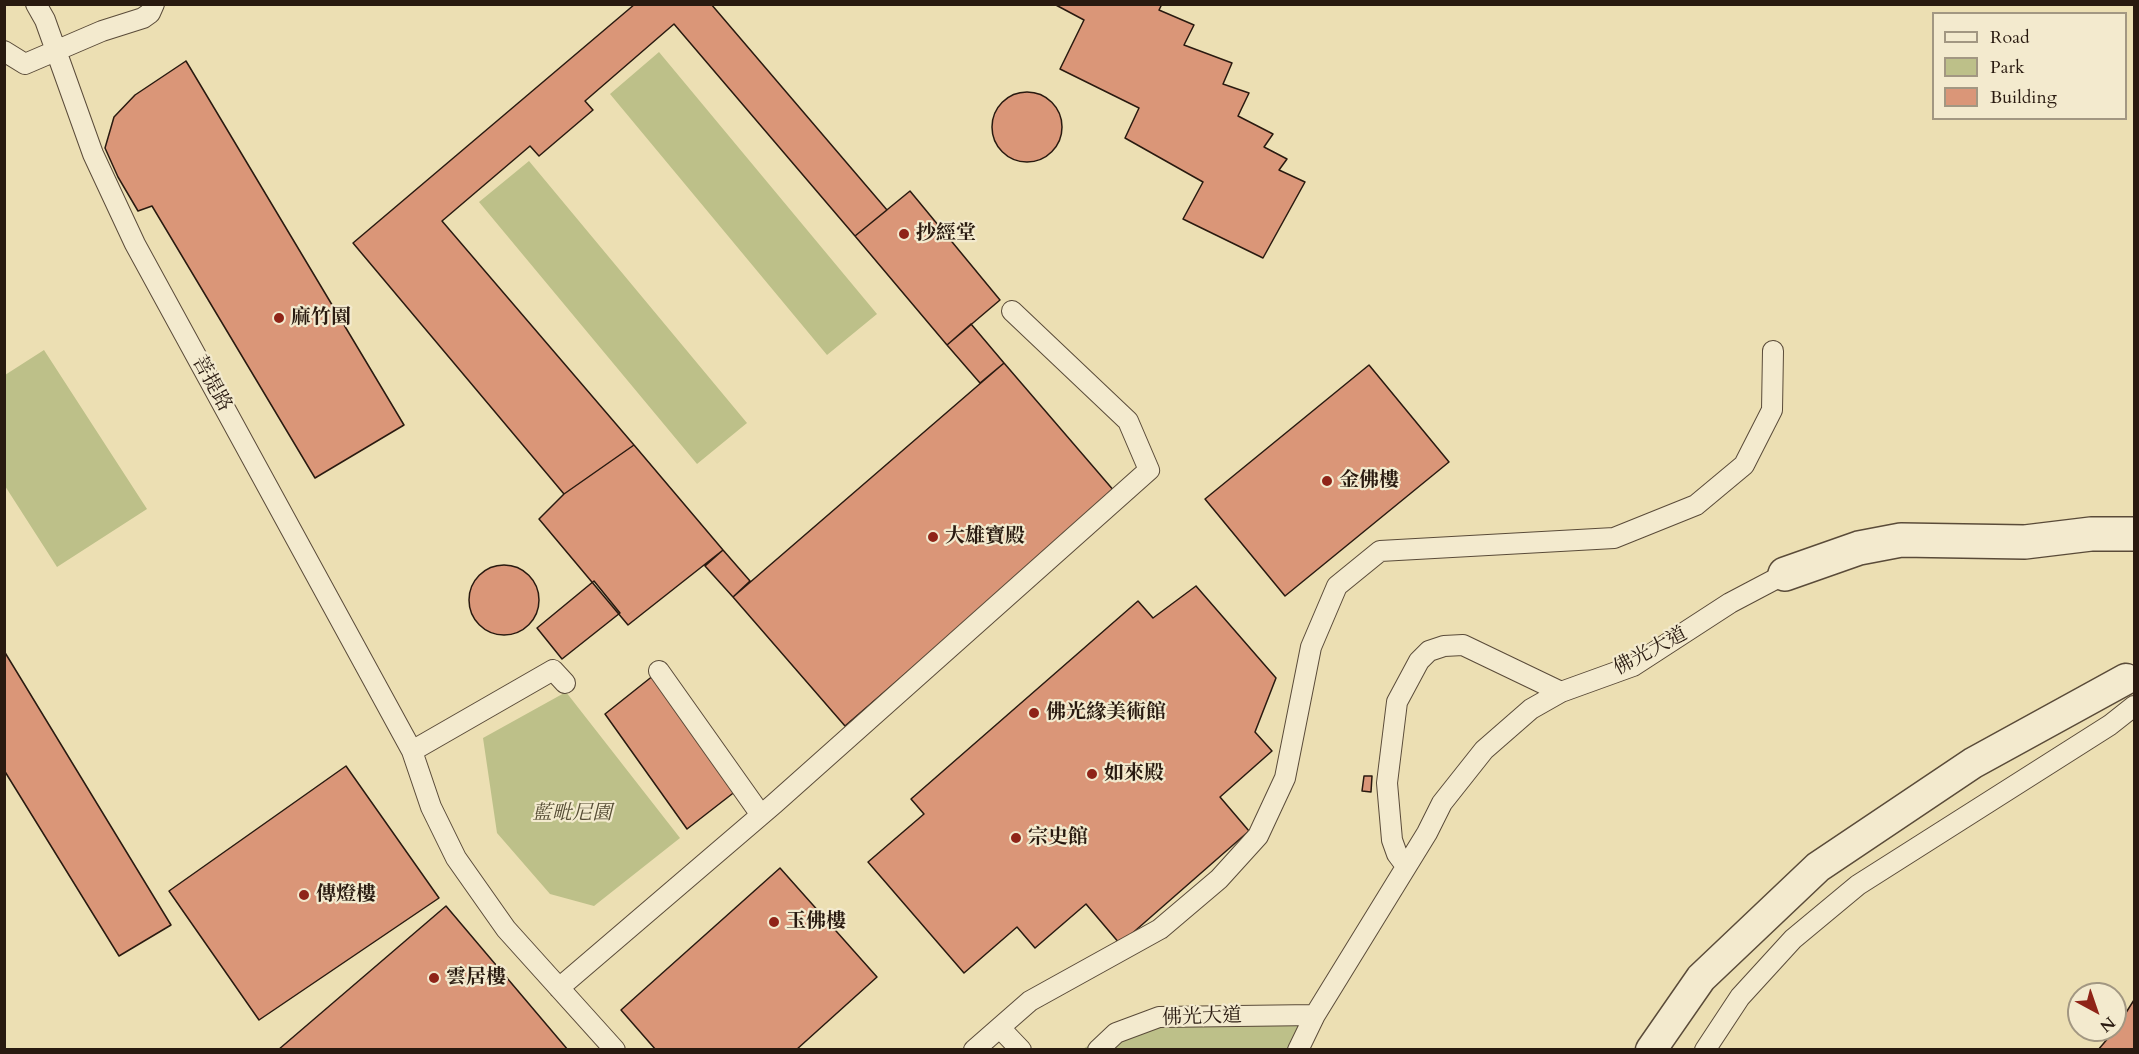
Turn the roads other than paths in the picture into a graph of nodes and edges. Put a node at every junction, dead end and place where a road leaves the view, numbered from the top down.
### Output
1 (36, 4) edge
2 (154, 4) edge
3 (55, 50) junction
4 (4, 51) edge
5 (1012, 310) dead end
6 (1773, 351) dead end
7 (2134, 534) edge
8 (1785, 573) joint
9 (659, 671) dead end
10 (565, 683) dead end
11 (1561, 692) junction
12 (2130, 692) edge
13 (412, 752) junction
14 (761, 815) junction
15 (1406, 866) junction
16 (559, 988) junction
17 (1315, 1015) junction
18 (1000, 1028) junction
19 (615, 1050) edge
20 (974, 1050) edge
21 (1021, 1050) edge
22 (1098, 1050) edge
23 (1298, 1050) edge
24 (1651, 1050) edge
25 (1705, 1050) edge

1 - 3 lane, 菩提路
2 - 3 lane
3 - 4 lane
3 - 13 lane, 菩提路
5 - 14 lane
6 - 18 lane
7 - 8 street, 佛光大道
8 - 11 lane, 佛光大道
9 - 14 lane
10 - 13 lane
11 - 15 lane, 佛光大道
11 - 15 lane
12 - 24 street
12 - 25 lane
13 - 16 lane, 菩提路
14 - 16 lane
15 - 17 lane, 佛光大道
16 - 19 lane, 菩提路
17 - 22 lane, 佛光大道
17 - 23 lane, 佛光大道
18 - 20 lane
18 - 21 lane

